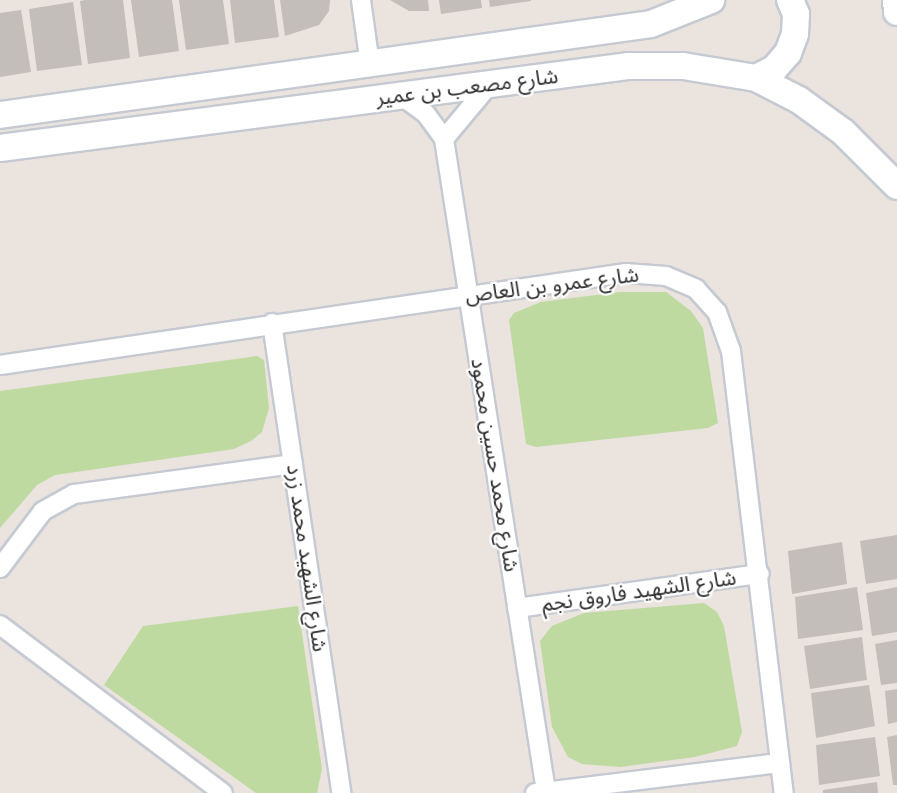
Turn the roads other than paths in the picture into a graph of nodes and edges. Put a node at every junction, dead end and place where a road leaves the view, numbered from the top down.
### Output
1 (361, 0) edge
2 (711, 0) edge
3 (790, 0) edge
4 (896, 0) edge
5 (897, 12) edge
6 (370, 65) junction
7 (756, 78) junction
8 (489, 85) junction
9 (400, 94) junction
10 (0, 115) edge
11 (444, 139) junction
12 (0, 148) edge
13 (897, 186) edge
14 (469, 295) junction
15 (272, 322) junction
16 (0, 365) edge
17 (293, 464) junction
18 (0, 568) edge
19 (760, 574) junction
20 (517, 608) junction
21 (0, 625) edge
22 (780, 764) junction
23 (540, 792) edge
24 (223, 793) edge
25 (341, 793) edge
26 (784, 793) edge

1 - 6 street
2 - 6 street, شارع مصعب بن عمير
3 - 7 street
4 - 5 street
6 - 10 street, شارع مصعب بن عمير
7 - 8 street, شارع مصعب بن عمير
7 - 13 street, شارع مصعب بن عمير
8 - 9 street, شارع مصعب بن عمير
8 - 11 street
9 - 11 street, شارع محمد حسين محمود
9 - 12 street, شارع مصعب بن عمير
11 - 14 street, شارع محمد حسين محمود
14 - 15 street, شارع عمرو بن العاص
14 - 19 street, شارع عمرو بن العاص
14 - 20 street, شارع محمد حسين محمود
15 - 16 street, شارع عمرو بن العاص
15 - 17 street, شارع الشهيد محمد زرد
17 - 18 street
17 - 25 street, شارع الشهيد محمد زرد
19 - 20 street, شارع الشهيد فاروق نجم
19 - 22 street, شارع عمرو بن العاص
20 - 23 street, شارع محمد حسين محمود
21 - 24 street
22 - 23 street
22 - 26 street, شارع عمرو بن العاص

